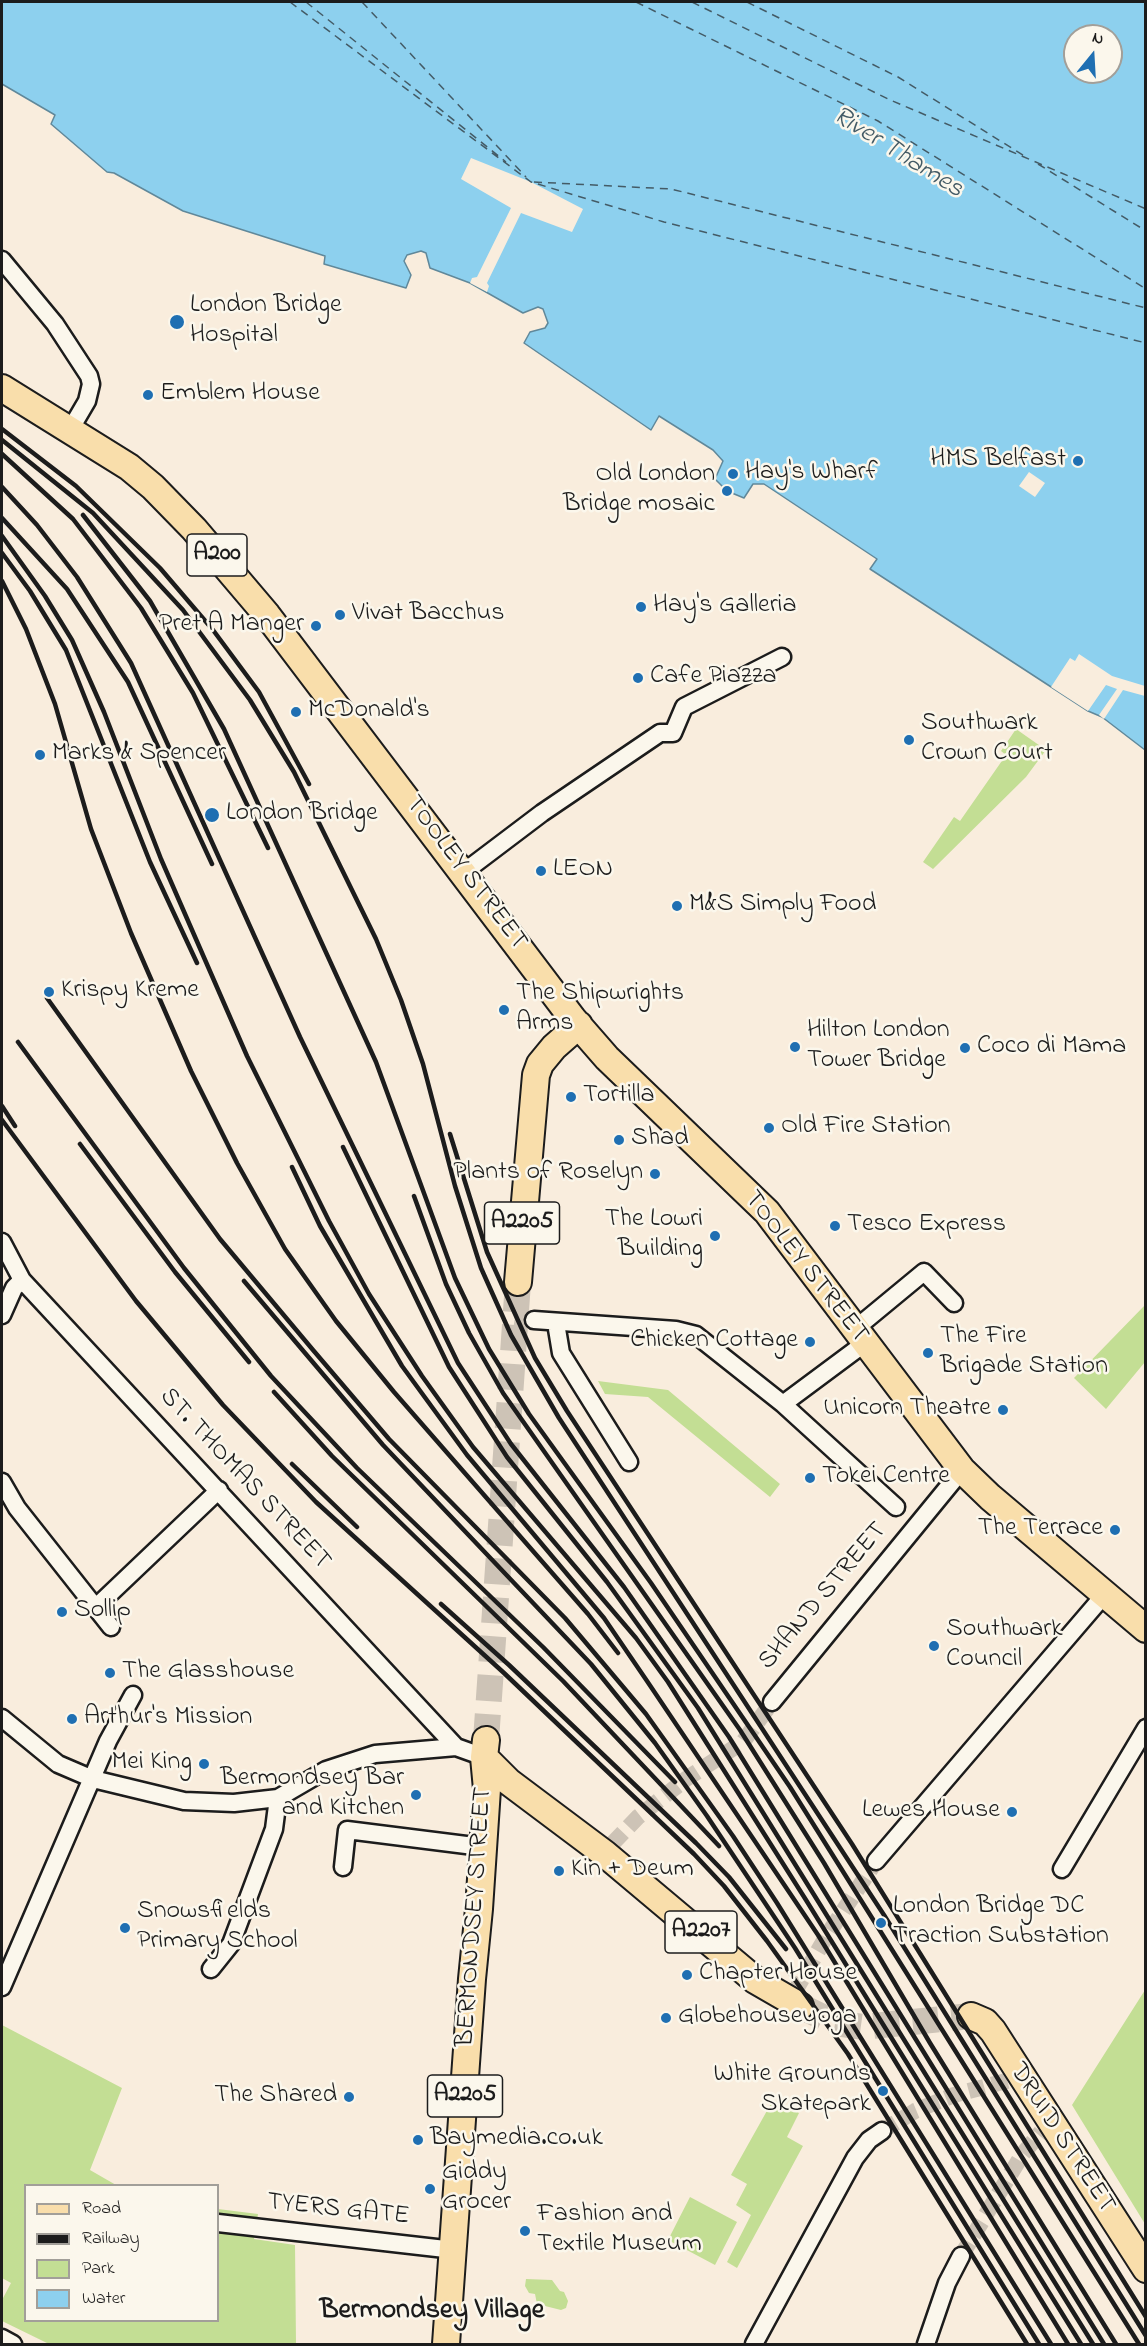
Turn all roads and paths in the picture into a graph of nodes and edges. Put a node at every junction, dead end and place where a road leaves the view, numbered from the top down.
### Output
1 (2, 260) edge
2 (2, 388) edge
3 (70, 429) junction
4 (782, 657) dead end
5 (464, 872) junction
6 (579, 1025) junction
7 (2, 1242) edge
8 (22, 1280) junction
9 (518, 1282) tunnel mouth
10 (954, 1303) dead end
11 (2, 1315) edge
12 (534, 1320) tunnel mouth
13 (556, 1323) junction
14 (860, 1336) junction
15 (783, 1404) junction
16 (629, 1462) dead end
17 (962, 1470) junction
18 (2, 1482) edge
19 (219, 1490) junction
20 (897, 1507) dead end
21 (1105, 1594) junction
22 (95, 1608) junction
23 (111, 1627) dead end
24 (1146, 1629) edge
25 (133, 1695) dead end
26 (772, 1702) tunnel mouth
27 (2, 1718) edge
28 (1146, 1728) edge
29 (456, 1747) junction
30 (485, 1749) junction
31 (93, 1779) junction
32 (278, 1798) junction
33 (482, 1847) junction
34 (876, 1862) tunnel mouth
35 (343, 1867) dead end
36 (1062, 1869) dead end
37 (211, 1969) dead end
38 (2, 1986) edge
39 (795, 2000) tunnel mouth
40 (971, 2016) tunnel mouth
41 (882, 2131) tunnel mouth
42 (219, 2223) edge
43 (454, 2250) junction
44 (961, 2256) tunnel mouth
45 (1146, 2269) edge
46 (2, 2338) edge
47 (13, 2344) edge
48 (446, 2344) edge
49 (754, 2344) edge
50 (927, 2344) edge

1 - 3 street
2 - 3 main road, A200
3 - 5 main road, TOOLEY STREET / A200
4 - 5 street
5 - 6 main road, TOOLEY STREET / A200
6 - 9 main road, A2205
6 - 14 main road, TOOLEY STREET / A200
7 - 8 street, ST. THOMAS STREET
8 - 11 street
8 - 19 street, ST. THOMAS STREET
10 - 14 street
12 - 13 street
13 - 15 street
13 - 16 street
14 - 15 street
14 - 17 main road, TOOLEY STREET / A200
15 - 20 street
17 - 21 main road, TOOLEY STREET / A200
17 - 26 street, SHAND STREET
18 - 22 street
19 - 22 street
19 - 29 street, ST. THOMAS STREET
21 - 24 main road, TOOLEY STREET / A200
21 - 34 street
22 - 23 street
25 - 31 street
27 - 31 street
28 - 36 street
29 - 30 street
29 - 32 street
30 - 33 main road, BERMONDSEY STREET / A2205
30 - 39 main road, A2207
31 - 32 street
31 - 38 street
32 - 37 street
33 - 35 street
33 - 43 main road, BERMONDSEY STREET / A2205
40 - 45 main road, DRUID STREET
41 - 49 street
42 - 43 street, TYERS GATE
43 - 48 main road, BERMONDSEY STREET / A2205
44 - 50 street
46 - 47 street

